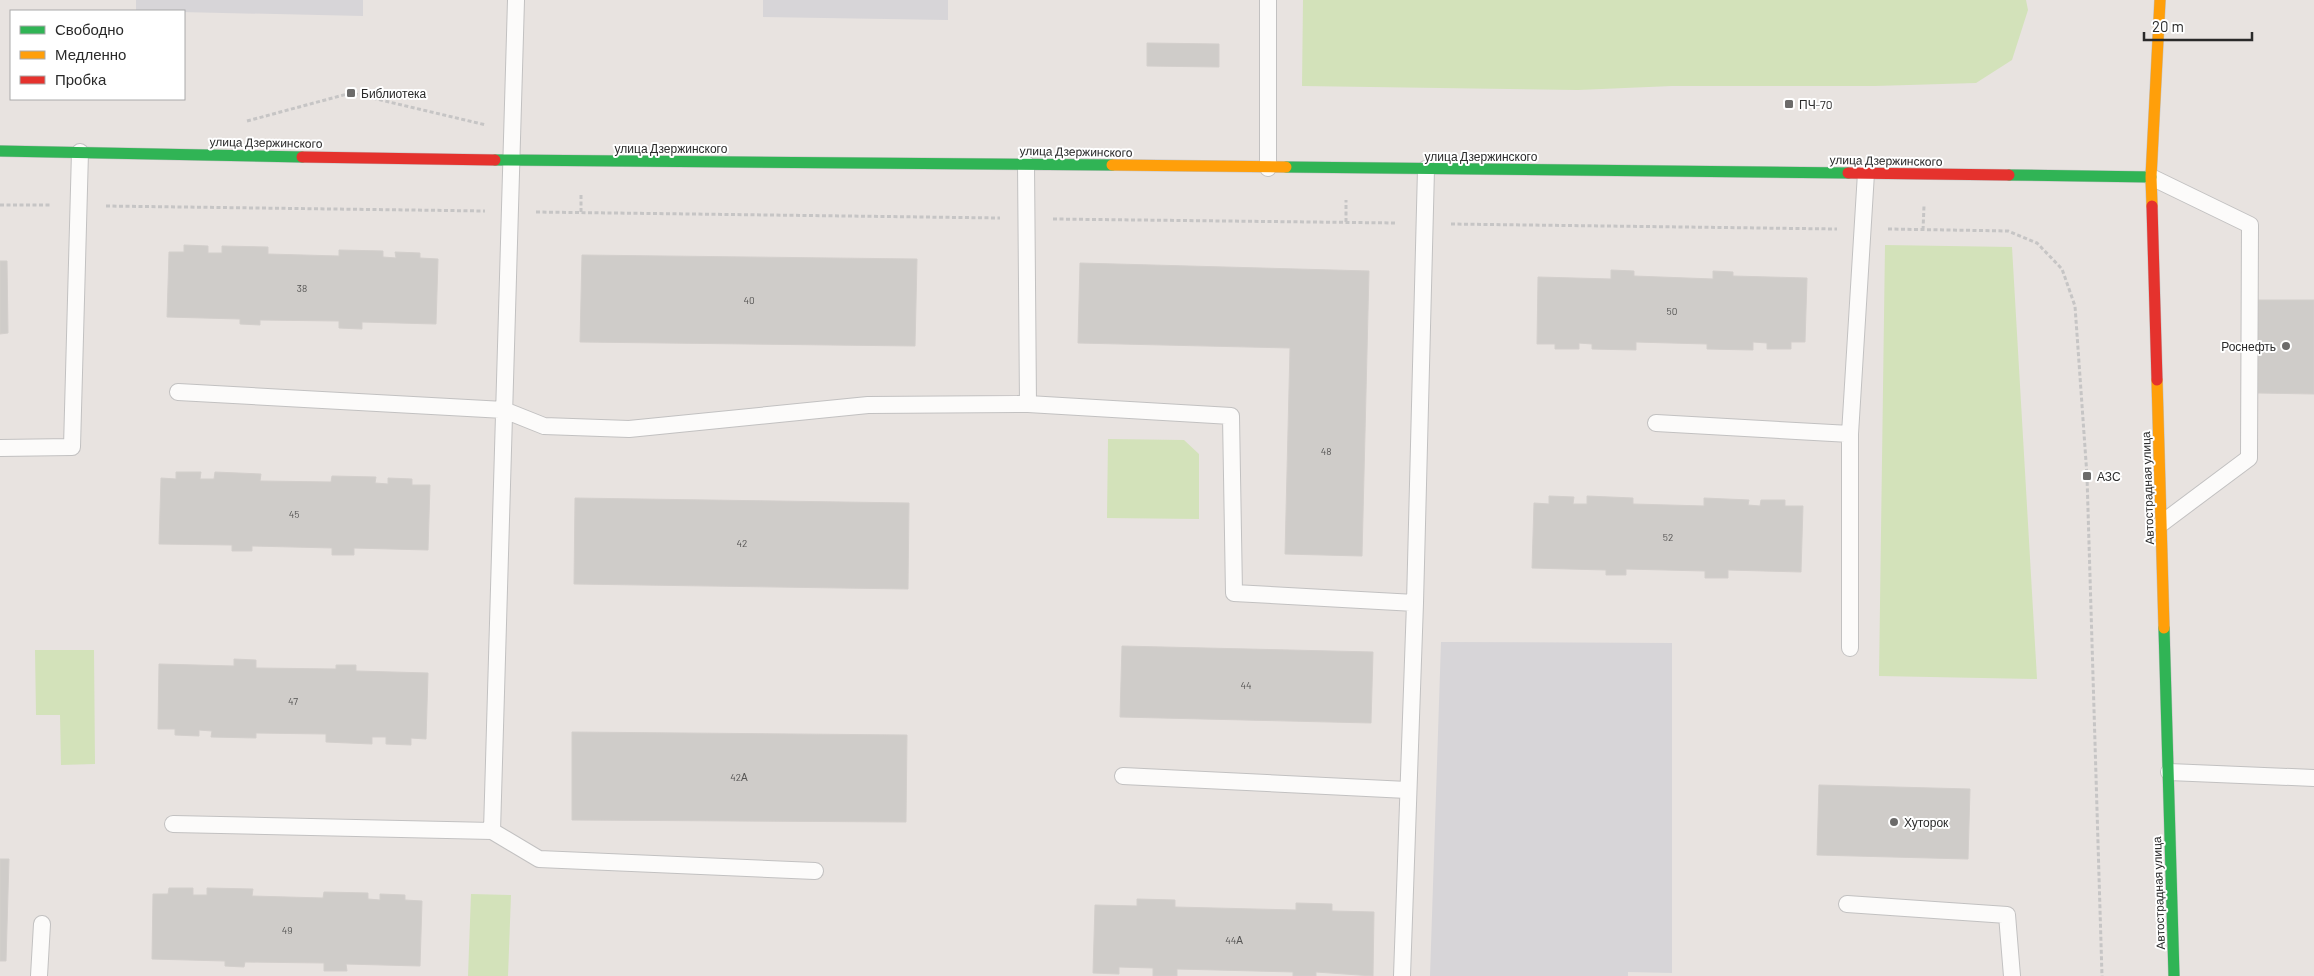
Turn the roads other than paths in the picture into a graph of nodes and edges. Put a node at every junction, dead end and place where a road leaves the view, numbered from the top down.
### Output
1 (516, 0) edge
2 (1268, 0) edge
3 (2160, 0) edge
4 (0, 151) edge
5 (80, 152) junction
6 (513, 159) junction
7 (1026, 164) junction
8 (1268, 168) junction
9 (1426, 169) junction
10 (1866, 173) junction
11 (2151, 178) junction
12 (178, 392) dead end
13 (1028, 404) junction
14 (504, 410) junction
15 (1656, 423) dead end
16 (1850, 434) junction
17 (0, 448) edge
18 (2162, 523) junction
19 (1415, 602) junction
20 (1850, 648) dead end
21 (2169, 772) junction
22 (1122, 776) dead end
23 (2314, 778) edge
24 (1407, 790) junction
25 (173, 824) dead end
26 (492, 832) junction
27 (815, 870) dead end
28 (1847, 904) dead end
29 (42, 924) dead end
30 (40, 976) edge
31 (1402, 976) edge
32 (2012, 976) edge
33 (2174, 976) edge

1 - 6 lane
2 - 8 lane
3 - 11 street, Автострадная улица
4 - 5 street, улица Дзержинского
5 - 6 street, улица Дзержинского
5 - 17 lane
6 - 7 street, улица Дзержинского
6 - 14 lane
7 - 8 street, улица Дзержинского
7 - 13 lane
8 - 9 street, улица Дзержинского
9 - 10 street, улица Дзержинского
9 - 19 lane
10 - 11 street, улица Дзержинского
10 - 16 lane
11 - 18 street, Автострадная улица
11 - 18 lane
12 - 14 lane
13 - 14 lane
13 - 19 lane
14 - 26 lane
15 - 16 lane
16 - 20 lane
18 - 21 street, Автострадная улица
19 - 24 lane
21 - 23 lane
21 - 33 street, Автострадная улица
22 - 24 lane
24 - 31 lane
25 - 26 lane
26 - 27 lane
28 - 32 lane
29 - 30 lane

